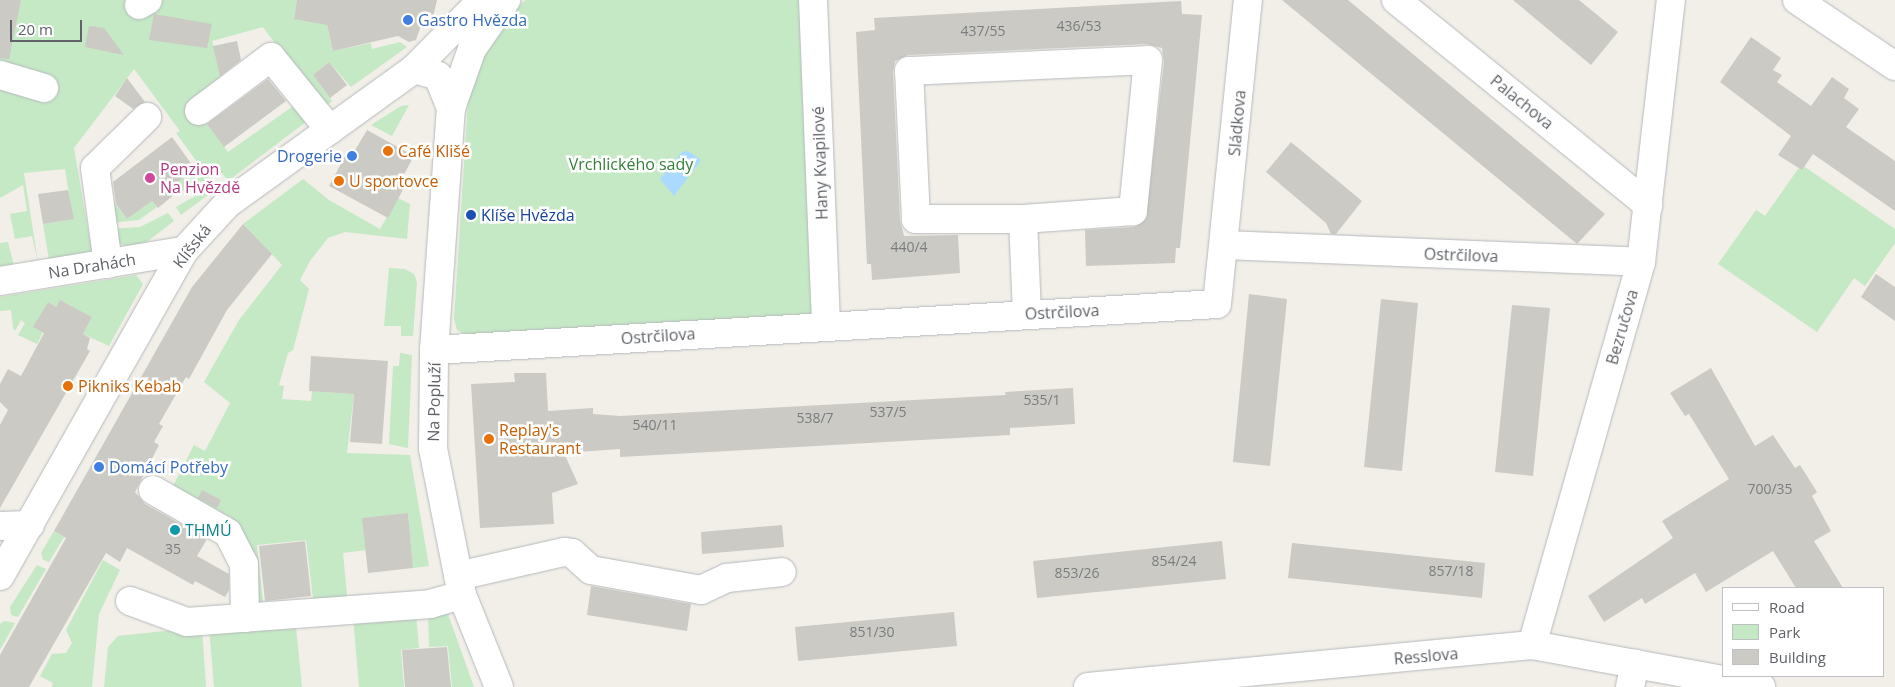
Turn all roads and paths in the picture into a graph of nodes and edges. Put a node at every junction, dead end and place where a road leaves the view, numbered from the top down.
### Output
1 (482, 0) edge
2 (506, 0) edge
3 (813, 0) edge
4 (1248, 0) edge
5 (1396, 0) edge
6 (1671, 0) edge
7 (1797, 0) edge
8 (1895, 66) edge
9 (414, 70) junction
10 (0, 75) edge
11 (44, 88) dead end
12 (451, 108) junction
13 (199, 111) dead end
14 (147, 117) dead end
15 (330, 130) junction
16 (1648, 205) junction
17 (1023, 219) junction
18 (1226, 245) junction
19 (184, 251) junction
20 (1640, 262) junction
21 (108, 264) junction
22 (0, 281) edge
23 (1027, 314) junction
24 (826, 326) junction
25 (434, 350) junction
26 (153, 490) dead end
27 (30, 525) junction
28 (0, 526) edge
29 (782, 572) dead end
30 (0, 576) edge
31 (460, 586) junction
32 (130, 601) dead end
33 (245, 618) junction
34 (1532, 646) junction
35 (1633, 676) edge
36 (499, 687) edge
37 (1088, 687) edge
38 (1761, 687) edge

1 - 9 street, Klíšská
2 - 12 street, Na Popluží
3 - 24 street, Hany Kvapilové
4 - 18 street, Sládkova
5 - 16 street, Palachova
6 - 16 street, Bezručova
7 - 8 street
9 - 12 street, Na Popluží
9 - 15 street, Klíšská
10 - 11 street
12 - 25 street, Na Popluží
13 - 15 street
14 - 21 street
15 - 19 street, Klíšská
16 - 20 street, Bezručova
17 - 17 street
17 - 23 street
18 - 20 street, Ostrčilova
18 - 23 street, Ostrčilova
19 - 21 street, Na Drahách
19 - 27 street, Klíšská
20 - 34 street, Bezručova
21 - 22 street, Na Drahách
23 - 24 street, Ostrčilova
24 - 25 street, Ostrčilova
25 - 31 street, Na Popluží
26 - 33 street
27 - 28 street
27 - 30 street, Klíšská
29 - 31 street
31 - 33 street
31 - 36 street, Na Popluží
32 - 33 street
34 - 35 street, Resslova
34 - 37 street, Resslova
35 - 38 street, Resslova

